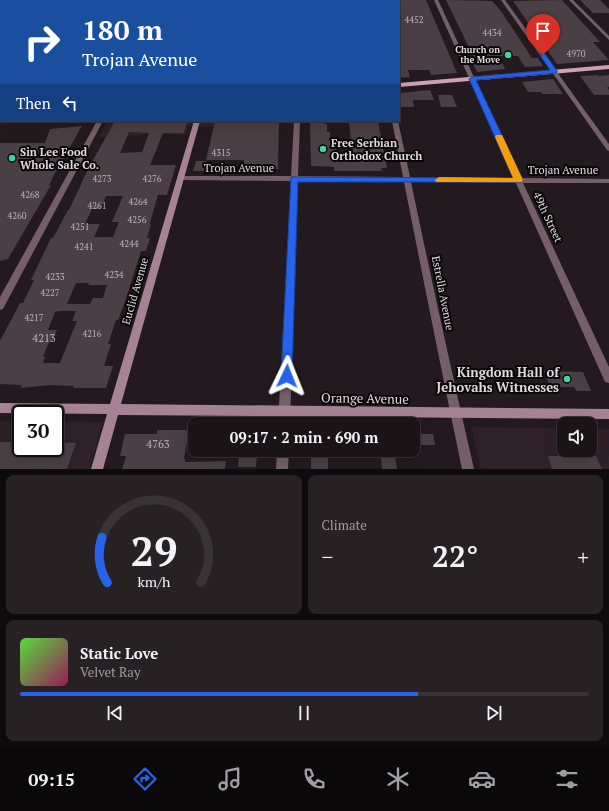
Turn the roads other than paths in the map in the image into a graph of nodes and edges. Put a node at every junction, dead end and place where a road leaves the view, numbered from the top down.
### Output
1 (436, 0) edge
2 (503, 0) edge
3 (571, 0) edge
4 (609, 39) edge
5 (609, 67) edge
6 (555, 72) junction
7 (472, 79) junction
8 (400, 85) edge
9 (99, 122) edge
10 (198, 122) edge
11 (297, 122) edge
12 (394, 122) edge
13 (609, 149) edge
14 (182, 178) junction
15 (294, 179) junction
16 (407, 180) junction
17 (519, 180) junction
18 (609, 181) edge
19 (0, 306) edge
20 (609, 378) edge
21 (0, 408) edge
22 (115, 410) junction
23 (285, 411) junction
24 (456, 412) junction
25 (609, 414) edge
26 (285, 417) edge
27 (283, 457) edge
28 (97, 469) edge
29 (282, 469) edge
30 (468, 469) edge

1 - 7 street, 49th Street
2 - 6 street
3 - 4 street
5 - 6 main road
6 - 7 main road
6 - 13 street
7 - 8 main road
7 - 17 street, 49th Street
9 - 19 street
10 - 14 main road, Euclid Avenue
11 - 15 street
12 - 16 street, Estrella Avenue
14 - 15 street, Trojan Avenue
14 - 22 main road, Euclid Avenue
15 - 16 street, Trojan Avenue
15 - 23 street
16 - 17 street, Trojan Avenue
16 - 24 street, Estrella Avenue
17 - 18 street, Trojan Avenue
17 - 20 street, 49th Street
21 - 22 main road, Orange Avenue
22 - 23 main road, Orange Avenue
22 - 28 main road, Euclid Avenue
23 - 24 main road, Orange Avenue
23 - 26 street
24 - 25 main road, Orange Avenue
24 - 30 street, Estrella Avenue
27 - 29 street

